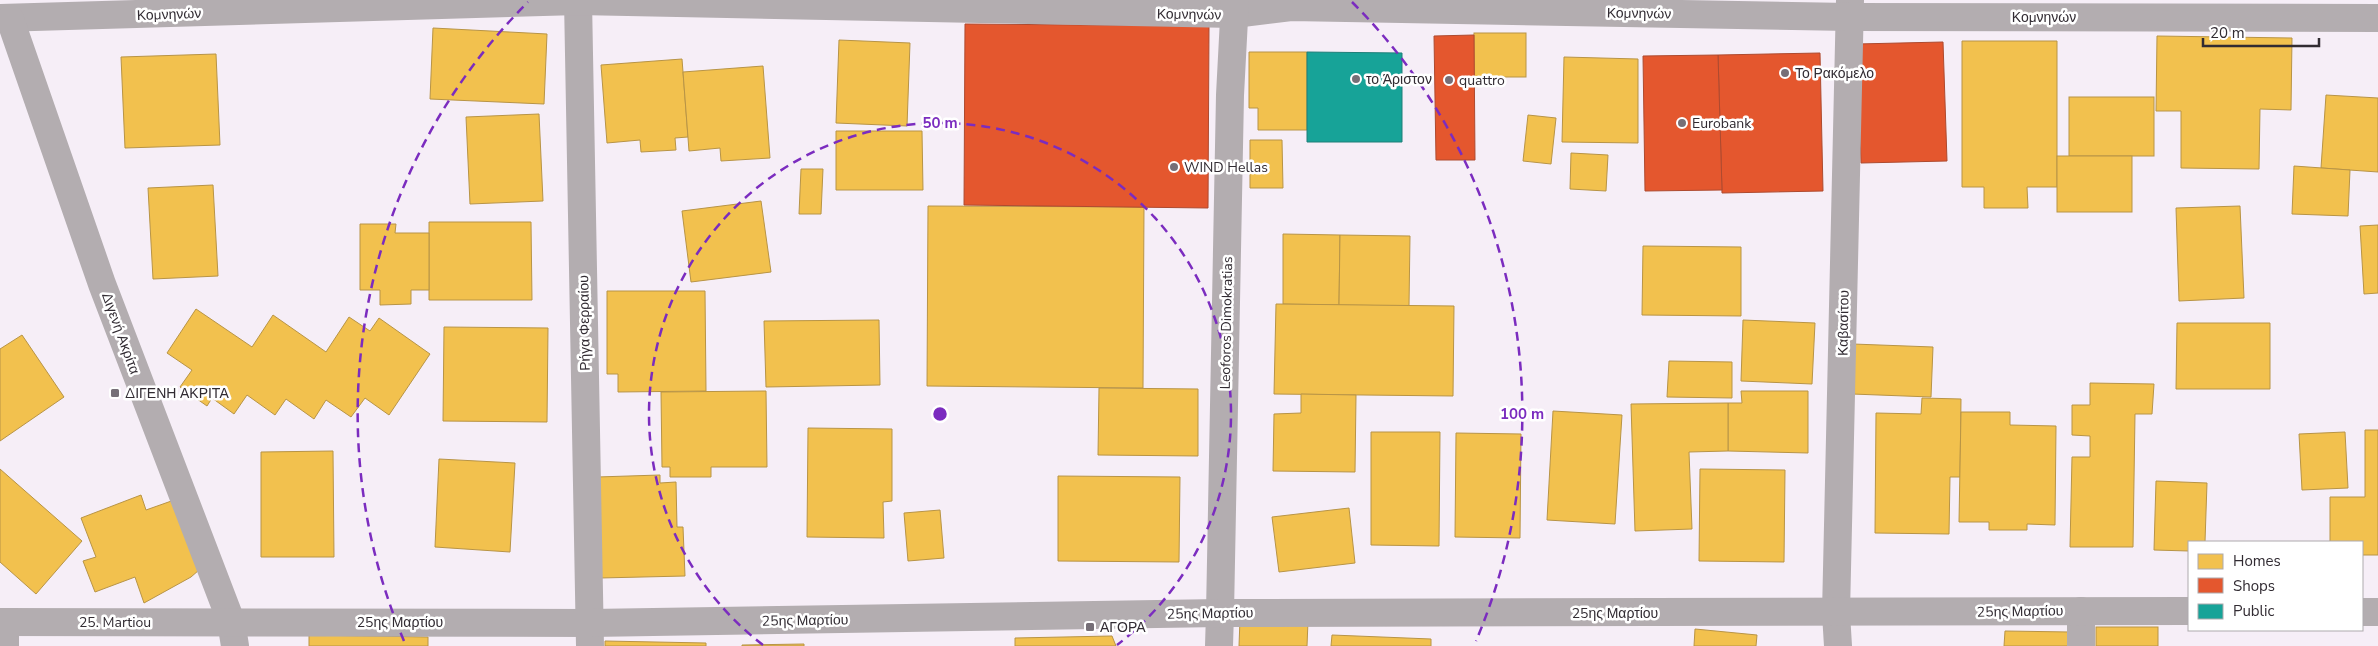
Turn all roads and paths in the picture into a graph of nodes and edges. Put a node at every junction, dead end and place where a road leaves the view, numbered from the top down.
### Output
1 (578, 0) edge
2 (1234, 7) edge
3 (1850, 8) edge
4 (5, 18) edge
5 (2378, 18) edge
6 (2082, 611) junction
7 (2188, 611) edge
8 (2363, 612) edge
9 (2378, 612) edge
10 (1220, 613) junction
11 (1836, 613) junction
12 (4, 630) edge
13 (233, 634) edge
14 (590, 635) edge
15 (1219, 646) edge
16 (1838, 646) edge
17 (2081, 646) edge

1 - 2 street, Κομνηνών
1 - 4 street, Κομνηνών
1 - 14 street, Ρήγα Φερραίου
2 - 3 street, Κομνηνών
2 - 10 street, Leoforos Dimokratias
3 - 5 street, Κομνηνών
3 - 11 street, Καβασίτου
4 - 13 street, Διγενή Ακρίτα
6 - 7 street, 25ης Μαρτίου
6 - 11 street, 25ης Μαρτίου
6 - 17 street
8 - 9 street
10 - 11 street, 25ης Μαρτίου
10 - 14 street, 25ης Μαρτίου
10 - 15 street, Leoforos Dimokratias
11 - 16 street, Καβασίτου
12 - 13 street, 25. Martiou
13 - 14 street, 25ης Μαρτίου

